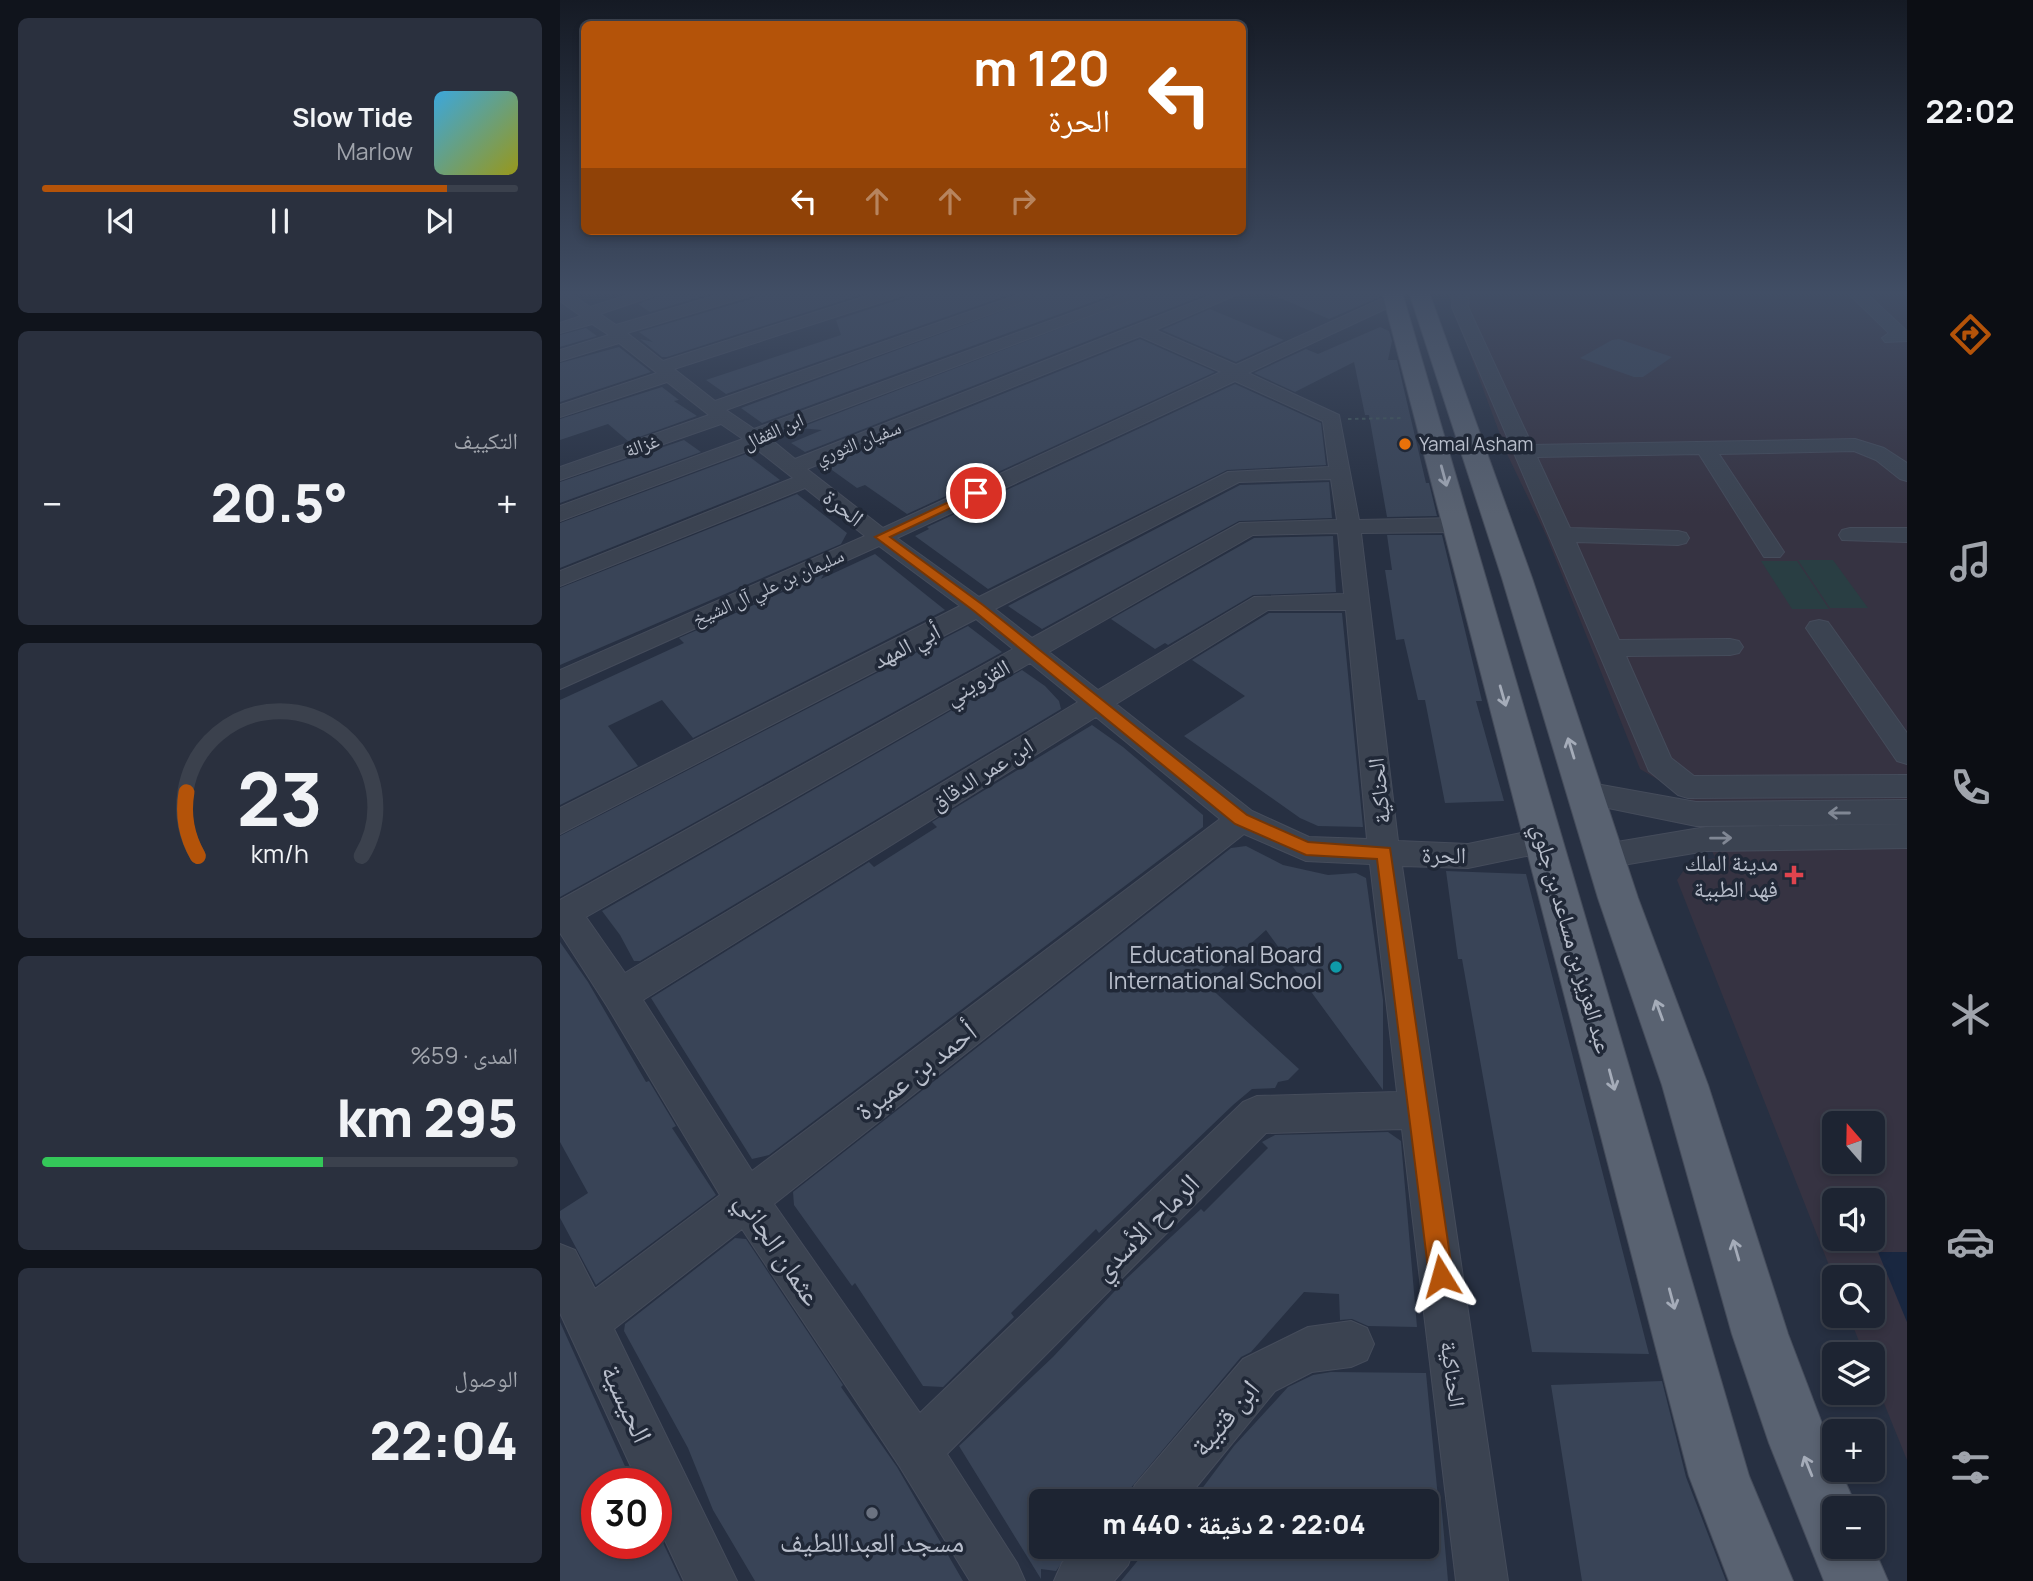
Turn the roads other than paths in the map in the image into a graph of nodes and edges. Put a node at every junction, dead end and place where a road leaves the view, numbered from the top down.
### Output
1 (657, 366) edge
2 (683, 366) edge
3 (845, 366) edge
4 (944, 366) edge
5 (1056, 366) edge
6 (1222, 366) edge
7 (1253, 366) edge
8 (1416, 366) edge
9 (1429, 366) edge
10 (1486, 366) edge
11 (665, 372) junction
12 (1238, 373) junction
13 (560, 411) edge
14 (718, 413) junction
15 (758, 439) junction
16 (1705, 447) junction
17 (1523, 451) junction
18 (801, 473) junction
19 (1338, 473) junction
20 (560, 474) edge
21 (1907, 475) edge
22 (560, 514) edge
23 (1457, 525) junction
24 (1349, 527) junction
25 (1907, 534) edge
26 (1562, 535) junction
27 (1850, 535) dead end
28 (881, 537) junction
29 (1678, 538) dead end
30 (1772, 552) dead end
31 (560, 579) edge
32 (1357, 602) junction
33 (978, 608) junction
34 (1818, 628) dead end
35 (1730, 647) dead end
36 (1609, 649) junction
37 (1030, 651) junction
38 (560, 680) edge
39 (1095, 704) junction
40 (1907, 754) edge
41 (1907, 786) edge
42 (1585, 793) junction
43 (1907, 812) edge
44 (1241, 819) junction
45 (560, 822) edge
46 (1907, 836) edge
47 (1546, 840) junction
48 (1384, 852) junction
49 (1605, 856) junction
50 (563, 914) edge
51 (620, 996) junction
52 (1419, 1110) junction
53 (746, 1199) junction
54 (560, 1265) edge
55 (589, 1321) junction
56 (1351, 1344) dead end
57 (917, 1451) junction
58 (1163, 1489) edge
59 (1822, 1500) edge
60 (1099, 1559) edge
61 (1847, 1559) edge
62 (711, 1581) edge
63 (999, 1581) edge
64 (1080, 1581) edge
65 (1482, 1581) edge
66 (1761, 1581) edge
67 (1856, 1581) edge

1 - 11 street, الحرة
2 - 11 street
3 - 14 street, غزالة
4 - 15 street, ابن القفال
5 - 18 street, سفيان الثوري
6 - 12 street
7 - 12 street, سليمان بن علي آل الشيخ
8 -> 23 main road, عبد العزيز بن مساعد بن جلوي
42 -> 9 main road
10 - 17 street
11 - 13 street
11 - 14 street, الحرة
12 - 19 street, الحناكية
12 - 28 street, سليمان بن علي آل الشيخ
14 - 15 street, الحرة
14 - 20 street, غزالة
15 - 18 street, الحرة
15 - 22 street, ابن القفال
16 - 17 street
16 - 21 street
16 - 30 street
17 - 26 street
18 - 28 street, الحرة
18 - 31 street, سفيان الثوري
19 - 24 street, الحناكية
19 - 33 street, أبي المهد
23 - 24 street, القزويني
23 -> 47 main road, عبد العزيز بن مساعد بن جلوي
24 - 32 street, الحناكية
24 - 37 street, القزويني
25 - 27 street
26 - 29 street
26 - 36 street
28 - 33 street, الحرة
28 - 38 street, سليمان بن علي آل الشيخ
32 - 39 street, ابن عمر الدقاق
32 - 48 street, الحناكية
33 - 37 street, الحرة
33 - 45 street, أبي المهد
34 - 40 street
35 - 36 street
36 - 41 street
37 - 39 street, الحرة
37 - 50 street, القزويني
39 - 44 street, الحرة
39 - 51 street, ابن عمر الدقاق
43 -> 42 street
42 - 49 main road
44 - 48 street, الحرة
44 - 53 street, أحمد بن عميرة
49 -> 46 street
47 - 48 street, الحرة
47 -> 66 main road, عبد العزيز بن مساعد بن جلوي
48 - 52 street, الحناكية
59 -> 49 main road
50 - 51 street, عثمان الجاني
51 - 53 street, عثمان الجاني
52 - 57 street, الرماح الأسدي
52 - 65 street, الحناكية
53 - 55 street, أحمد بن عميرة
53 - 57 street, عثمان الجاني
54 - 55 street, الحيسية
55 - 62 street, الحيسية
56 - 58 street, ابن قتيبة
57 - 63 street, عثمان الجاني
60 - 64 street
61 - 67 main road

